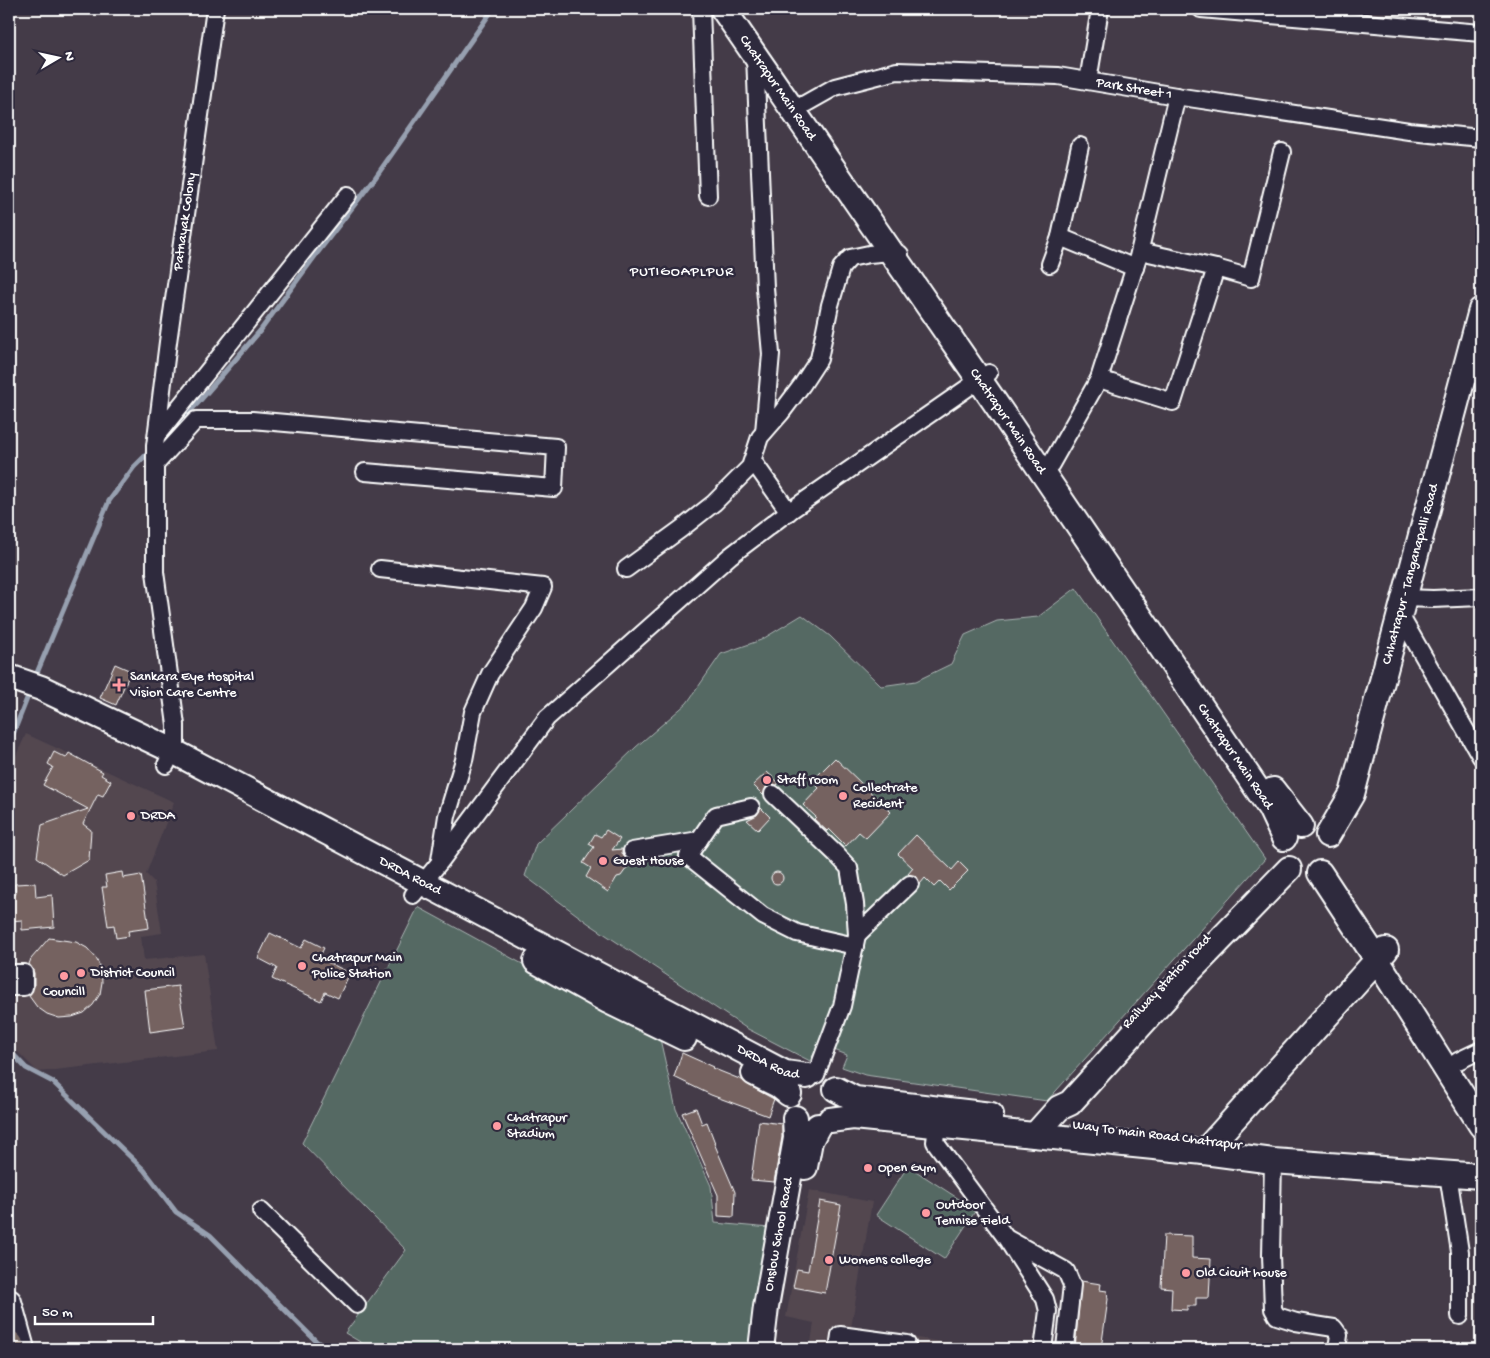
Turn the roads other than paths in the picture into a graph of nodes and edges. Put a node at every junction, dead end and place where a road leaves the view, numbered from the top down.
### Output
1 (215, 9) edge
2 (701, 9) edge
3 (723, 9) edge
4 (737, 9) edge
5 (1100, 9) edge
6 (1201, 9) edge
7 (1481, 32) edge
8 (760, 52) junction
9 (1088, 81) junction
10 (1177, 96) junction
11 (799, 109) junction
12 (1481, 138) edge
13 (1080, 146) dead end
14 (1282, 152) dead end
15 (348, 195) dead end
16 (708, 196) dead end
17 (1060, 238) junction
18 (1140, 251) junction
19 (899, 254) junction
20 (1050, 264) dead end
21 (1135, 268) junction
22 (1216, 268) junction
23 (1481, 310) edge
24 (1473, 374) edge
25 (984, 377) junction
26 (1099, 379) junction
27 (764, 432) junction
28 (157, 435) junction
29 (752, 460) junction
30 (155, 465) junction
31 (1047, 468) junction
32 (365, 472) dead end
33 (789, 512) junction
34 (380, 569) dead end
35 (626, 569) dead end
36 (1481, 597) edge
37 (1402, 606) junction
38 (28, 691) edge
39 (1481, 757) edge
40 (169, 758) junction
41 (773, 794) dead end
42 (752, 807) dead end
43 (1328, 835) junction
44 (699, 840) junction
45 (1289, 848) junction
46 (632, 851) dead end
47 (440, 862) junction
48 (1324, 869) junction
49 (910, 884) dead end
50 (418, 889) junction
51 (856, 941) junction
52 (1382, 956) junction
53 (9, 973) edge
54 (9, 987) edge
55 (1481, 1050) edge
56 (1458, 1060) junction
57 (811, 1076) junction
58 (836, 1089) junction
59 (789, 1094) junction
60 (1481, 1097) edge
61 (795, 1118) junction
62 (1047, 1121) junction
63 (824, 1123) junction
64 (1481, 1124) edge
65 (937, 1126) junction
66 (1208, 1146) junction
67 (1273, 1161) junction
68 (1481, 1167) edge
69 (1448, 1174) junction
70 (1481, 1176) edge
71 (261, 1211) dead end
72 (1006, 1238) junction
73 (9, 1302) edge
74 (357, 1305) dead end
75 (1460, 1316) dead end
76 (839, 1342) edge
77 (9, 1345) edge
78 (1065, 1348) edge
79 (10, 1349) edge
80 (22, 1349) edge
81 (761, 1349) edge
82 (774, 1349) edge
83 (907, 1349) edge
84 (1044, 1349) edge
85 (1337, 1349) edge

1 - 28 street, Patnayak Colony
2 - 16 street
3 - 8 main road, Chatrapur Main Road
4 - 8 main road, Chatrapur Main Road
5 - 9 street
6 - 7 street
8 - 11 main road, Chatrapur Main Road
8 - 27 street
9 - 10 street, Park Street 1
9 - 11 street, Park Street 1
10 - 12 street, Park Street 1
10 - 18 street
11 - 19 main road, Chatrapur Main Road
13 - 17 street
14 - 22 street
15 - 28 street
17 - 20 street
17 - 21 street
18 - 21 street
18 - 22 street
19 - 25 main road, Chatrapur Main Road
19 - 27 street
21 - 26 street
22 - 26 street
23 - 24 main road, Chhatrapur - Tanganapalli Road
24 - 37 main road, Chhatrapur - Tanganapalli Road
25 - 31 main road, Chatrapur Main Road
25 - 33 street
26 - 31 street
27 - 29 street
28 - 30 street, Patnayak Colony
29 - 33 street
29 - 35 street
30 - 32 street
30 - 40 street
31 - 45 main road, Chatrapur Main Road
33 - 47 street
34 - 47 street
36 - 37 street
37 - 39 street
37 - 43 main road, Chhatrapur - Tanganapalli Road
38 - 40 main road, DRDA Road
40 - 50 main road, DRDA Road
41 - 51 street
42 - 44 street
43 - 45 main road
43 - 48 main road
44 - 46 street
44 - 51 street
45 - 48 main road
45 - 62 main road, Railway station road
47 - 50 street
48 - 52 main road
49 - 51 street
50 - 57 main road, DRDA Road
50 - 59 main road, DRDA Road
51 - 57 street
52 - 56 main road
52 - 64 main road
52 - 66 main road
53 - 54 street
55 - 56 street
56 - 60 main road
57 - 58 main road
57 - 59 main road
58 - 62 main road, Way To main Road Chatrapur
58 - 63 main road
59 - 61 main road
61 - 63 main road
61 - 81 main road, Onslow School Road
62 - 65 main road
62 - 66 main road, Way To main Road Chatrapur
62 - 66 main road, Way To main Road Chatrapur
63 - 65 main road
63 - 82 main road, Onslow School Road
65 - 72 street
66 - 67 main road, Way To main Road Chatrapur
66 - 68 main road, Way To main Road Chatrapur
67 - 69 main road, Way To main Road Chatrapur
67 - 85 street
69 - 70 main road, Way To main Road Chatrapur
69 - 75 street
71 - 74 street
72 - 78 street
72 - 84 street
73 - 80 main road
76 - 83 street
77 - 79 highway

